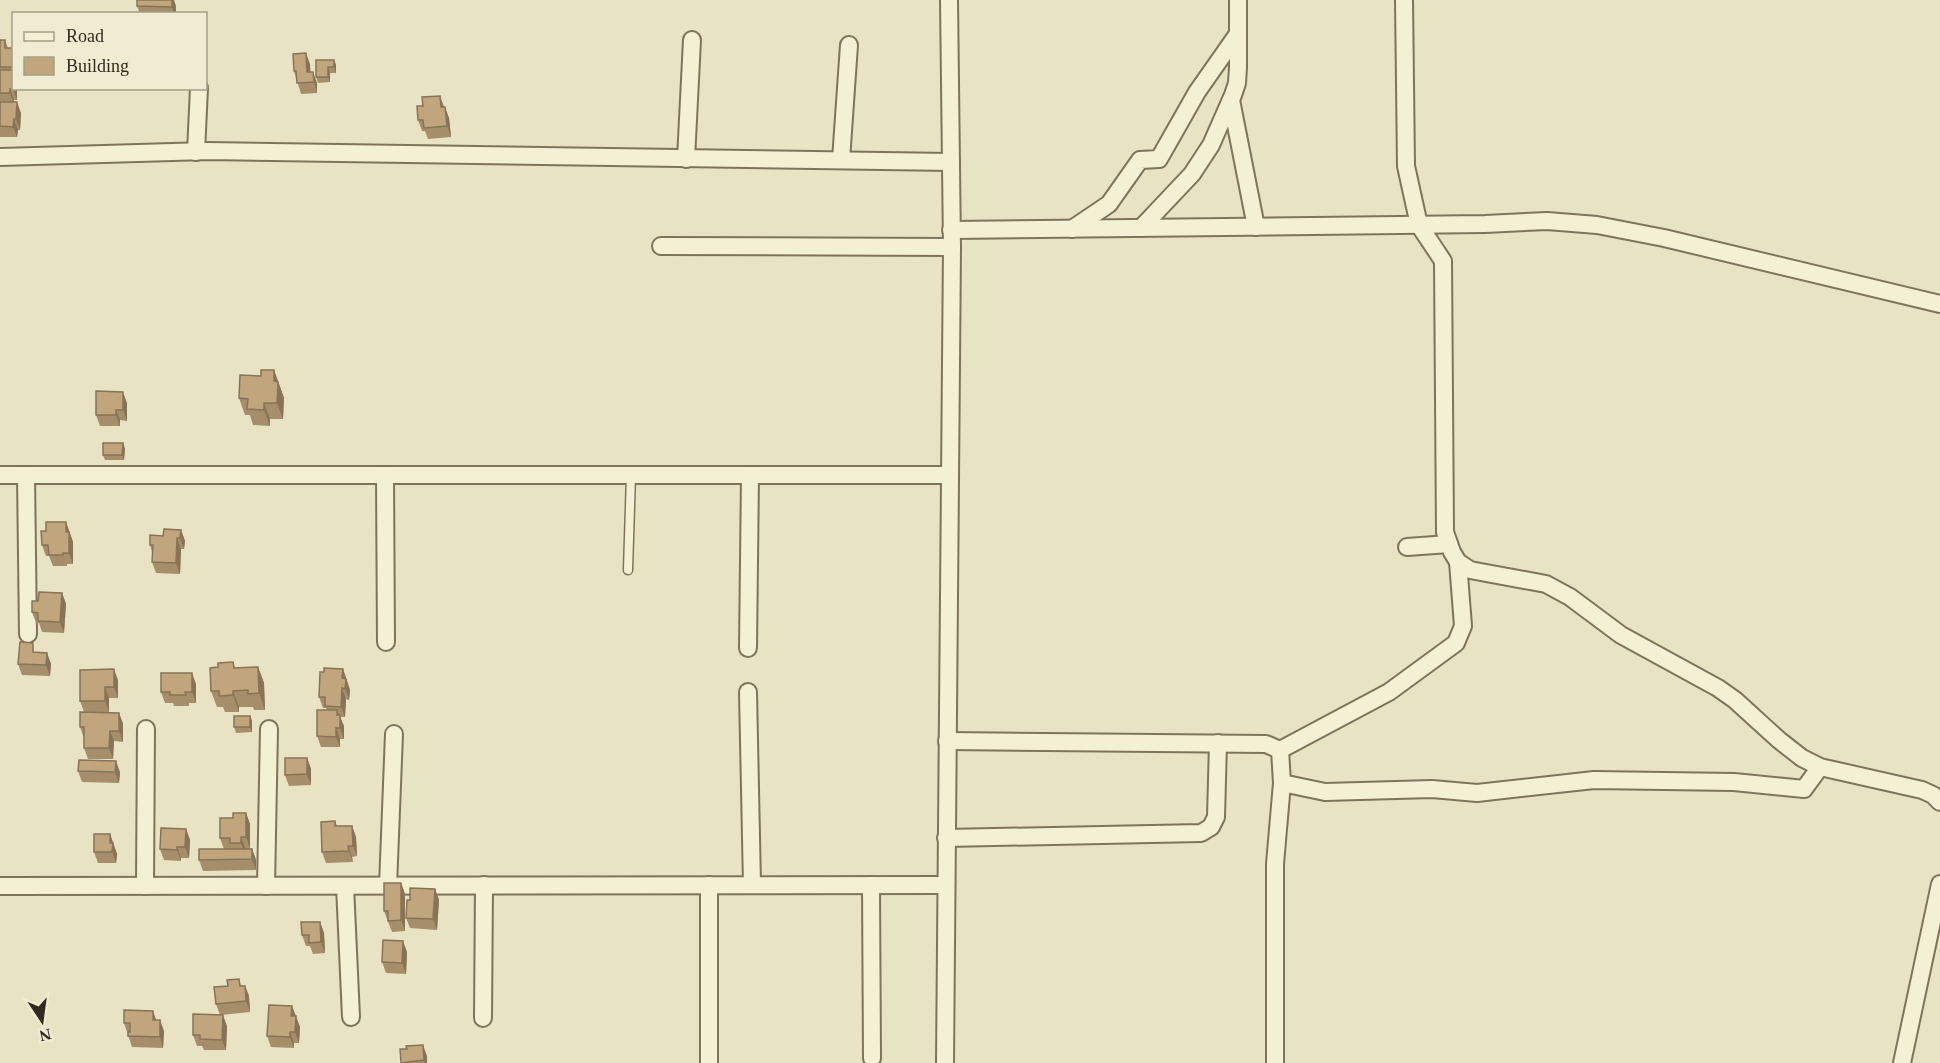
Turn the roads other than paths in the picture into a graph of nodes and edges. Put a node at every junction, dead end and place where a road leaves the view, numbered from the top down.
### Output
1 (949, 0) edge
2 (1238, 0) edge
3 (1404, 0) edge
4 (1237, 35) junction
5 (692, 40) dead end
6 (849, 45) dead end
7 (199, 90) edge
8 (1231, 100) junction
9 (196, 152) junction
10 (0, 157) edge
11 (686, 159) junction
12 (842, 160) junction
13 (951, 162) junction
14 (1419, 225) junction
15 (1256, 227) junction
16 (1141, 228) junction
17 (1072, 229) junction
18 (952, 238) junction
19 (661, 246) dead end
20 (1940, 304) edge
21 (0, 475) edge
22 (26, 475) junction
23 (385, 475) junction
24 (631, 475) junction
25 (750, 475) junction
26 (950, 476) junction
27 (1449, 544) junction
28 (1407, 547) dead end
29 (1458, 562) junction
30 (628, 570) dead end
31 (28, 634) dead end
32 (386, 642) dead end
33 (748, 648) dead end
34 (748, 692) dead end
35 (146, 729) dead end
36 (269, 729) dead end
37 (394, 734) dead end
38 (947, 741) junction
39 (1218, 743) junction
40 (1280, 750) junction
41 (1820, 767) junction
42 (1282, 783) junction
43 (1940, 802) edge
44 (946, 838) junction
45 (1940, 884) edge
46 (484, 885) junction
47 (709, 885) junction
48 (752, 885) junction
49 (871, 885) junction
50 (946, 885) junction
51 (0, 886) edge
52 (145, 886) junction
53 (266, 886) junction
54 (345, 886) junction
55 (388, 886) junction
56 (351, 1017) dead end
57 (483, 1018) dead end
58 (872, 1058) dead end
59 (709, 1063) edge
60 (945, 1063) edge
61 (1275, 1063) edge
62 (1902, 1063) edge

1 - 13 street
2 - 4 street
3 - 14 street
4 - 8 street
4 - 17 street
5 - 11 street
6 - 12 street
7 - 9 street
8 - 15 street
8 - 16 street
9 - 10 street
9 - 11 street
11 - 12 street
12 - 13 street
13 - 18 street
14 - 15 street
14 - 20 street
14 - 27 street
15 - 16 street
16 - 17 street
17 - 18 street
18 - 19 street
18 - 26 street
21 - 22 street
22 - 23 street
22 - 31 street
23 - 24 street
23 - 32 street
24 - 25 street
24 - 30 lane
25 - 26 street
25 - 33 street
26 - 38 street
27 - 28 street
27 - 29 street
29 - 40 street
29 - 41 street
34 - 48 street
35 - 52 street
36 - 53 street
37 - 55 street
38 - 39 street
38 - 44 street
39 - 40 street
39 - 44 street
40 - 42 street
41 - 42 street
41 - 43 street
42 - 61 street
44 - 50 street
45 - 62 street
46 - 47 street
46 - 55 street
46 - 57 street
47 - 48 street
47 - 59 street
48 - 49 street
49 - 50 street
49 - 58 street
50 - 60 street
51 - 52 street
52 - 53 street
53 - 54 street
54 - 55 street
54 - 56 street

